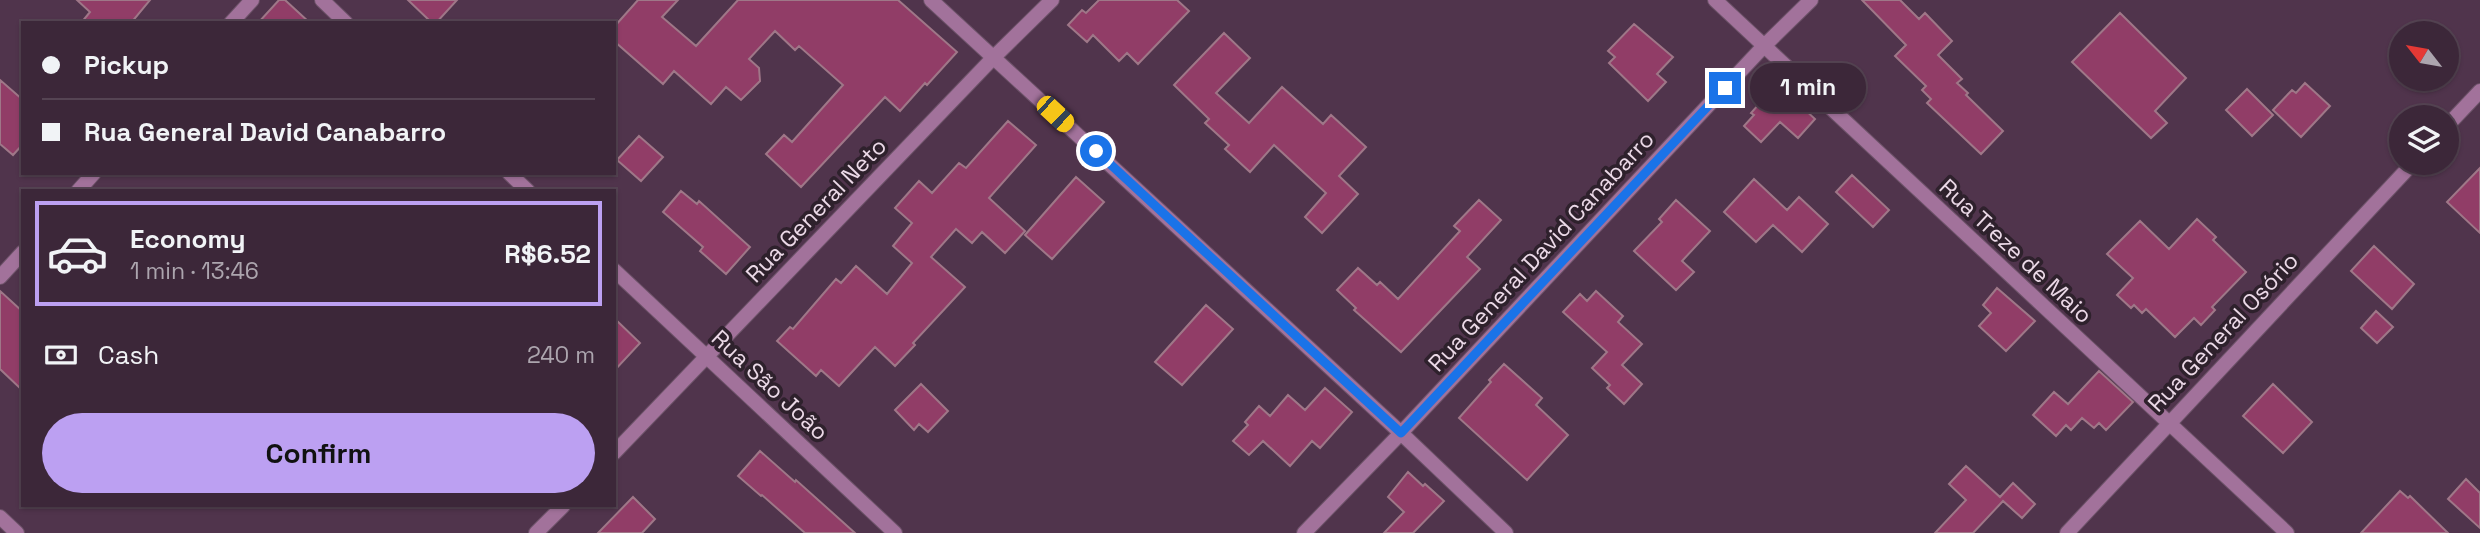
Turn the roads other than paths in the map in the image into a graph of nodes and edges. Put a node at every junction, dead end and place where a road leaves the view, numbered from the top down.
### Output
1 (252, 0) edge
2 (322, 0) edge
3 (931, 0) edge
4 (1052, 0) edge
5 (1715, 0) edge
6 (1811, 0) edge
7 (234, 21) edge
8 (344, 21) edge
9 (1763, 47) junction
10 (994, 57) junction
11 (2480, 91) edge
12 (2459, 113) edge
13 (92, 175) edge
14 (511, 175) edge
15 (2402, 175) edge
16 (80, 189) edge
17 (526, 189) edge
18 (21, 254) edge
19 (616, 272) edge
20 (0, 276) edge
21 (708, 357) junction
22 (2169, 424) junction
23 (1401, 433) junction
24 (616, 451) edge
25 (562, 507) edge
26 (0, 517) edge
27 (17, 533) edge
28 (536, 533) edge
29 (895, 533) edge
30 (1304, 533) edge
31 (1506, 533) edge
32 (2067, 533) edge
33 (2287, 533) edge

1 - 7 street
2 - 8 street
3 - 10 street
4 - 10 street, Rua General Neto
5 - 9 street, Rua Treze de Maio
6 - 9 street, Rua General David Canabarro
9 - 22 street, Rua Treze de Maio
9 - 23 street, Rua General David Canabarro
10 - 21 street, Rua General Neto
10 - 23 street
11 - 12 street
13 - 16 street
14 - 17 street
15 - 22 street, Rua General Osório
18 - 20 street
19 - 21 street, Rua São João
21 - 24 street, Rua General Neto
21 - 29 street, Rua São João
22 - 32 street, Rua General Osório
22 - 33 street, Rua Treze de Maio
23 - 30 street, Rua General David Canabarro
23 - 31 street
25 - 28 street
26 - 27 street

